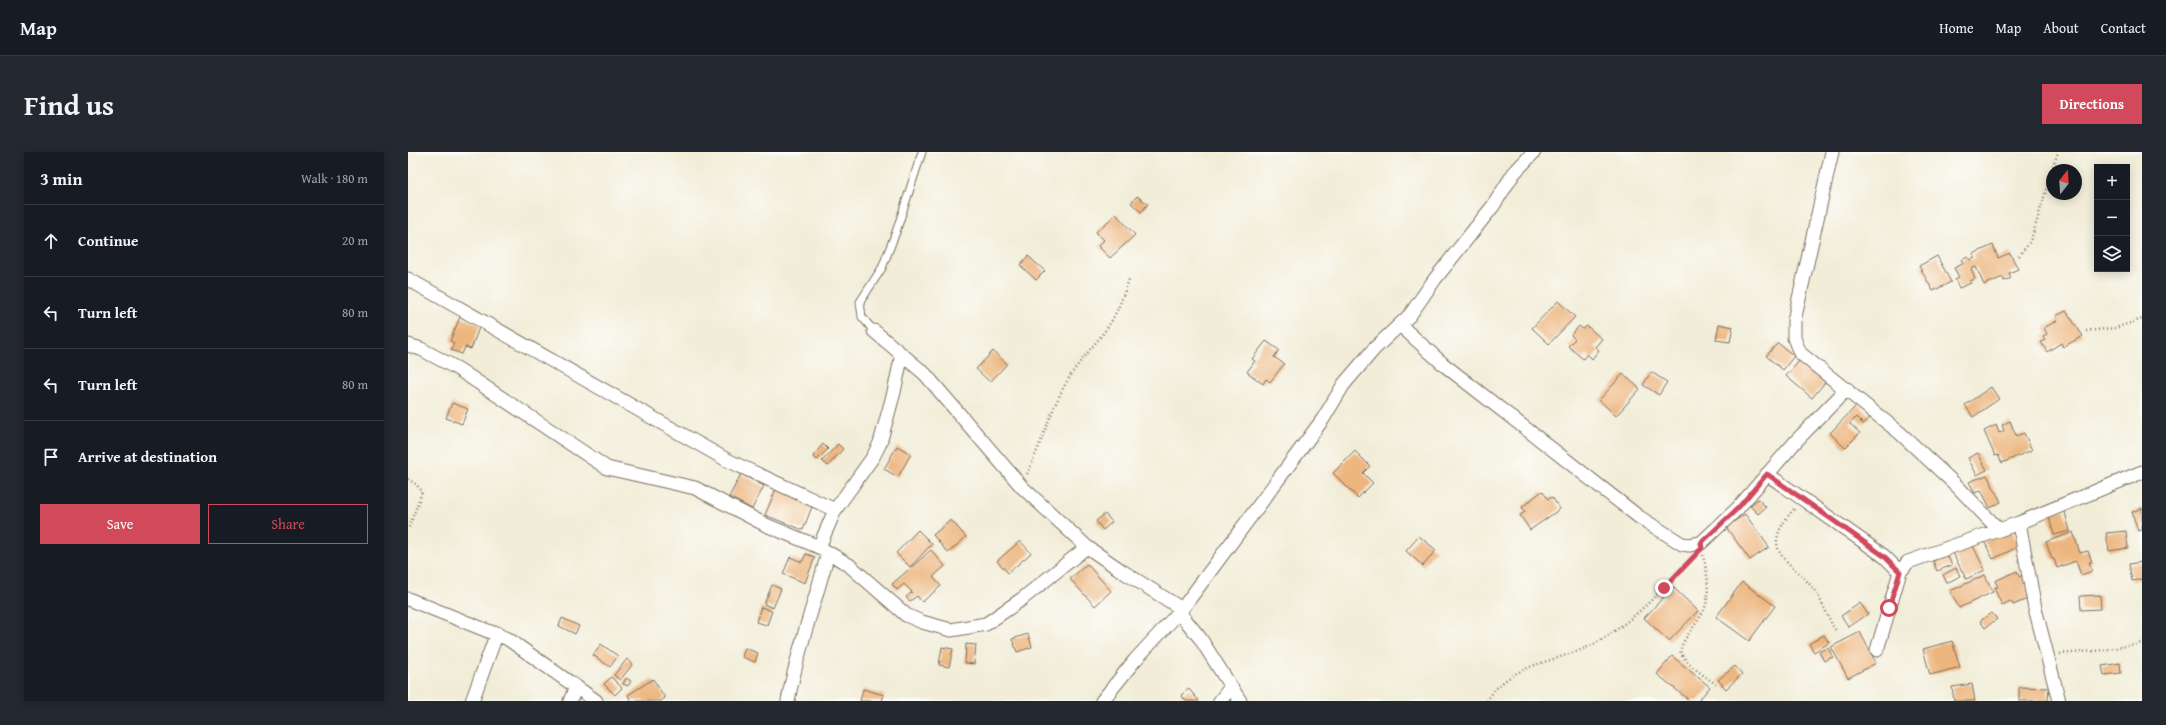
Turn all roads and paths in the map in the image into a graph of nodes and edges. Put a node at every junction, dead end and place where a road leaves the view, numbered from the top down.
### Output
1 (922, 152) edge
2 (1534, 152) edge
3 (1832, 152) edge
4 (2058, 152) edge
5 (2054, 164) edge
6 (2046, 190) edge
7 (2019, 256) dead end
8 (408, 279) edge
9 (1129, 279) dead end
10 (2142, 319) edge
11 (1400, 325) junction
12 (874, 330) joint
13 (2086, 331) dead end
14 (408, 345) edge
15 (902, 354) junction
16 (1847, 389) junction
17 (2142, 472) edge
18 (1767, 474) junction
19 (408, 479) edge
20 (1022, 487) junction
21 (1802, 499) junction
22 (835, 510) junction
23 (2019, 523) junction
24 (408, 530) edge
25 (1999, 530) junction
26 (1702, 545) junction
27 (1087, 547) junction
28 (823, 550) junction
29 (1900, 572) junction
30 (408, 599) edge
31 (1181, 611) junction
32 (1837, 632) dead end
33 (496, 633) junction
34 (2142, 643) edge
35 (1877, 650) dead end
36 (2048, 656) junction
37 (1716, 684) dead end
38 (576, 687) junction
39 (1230, 688) junction
40 (472, 701) edge
41 (570, 701) edge
42 (596, 701) edge
43 (788, 701) edge
44 (1102, 701) edge
45 (1220, 701) edge
46 (1240, 701) edge
47 (1487, 701) edge
48 (2059, 701) edge

1 - 12 lane
2 - 11 street
3 - 16 street
4 - 5 path
6 - 7 path
8 - 22 street
9 - 20 path
10 - 13 path
11 - 26 street
11 - 31 street
12 - 15 street
14 - 28 street
15 - 20 street
15 - 22 street
16 - 18 street
16 - 25 street
17 - 23 street
18 - 21 street
18 - 26 street
19 - 24 path
20 - 27 street
21 - 29 street
21 - 32 path
22 - 28 street
23 - 25 street
23 - 36 street
25 - 29 street
26 - 37 path
26 - 47 path
27 - 28 street
27 - 31 street
28 - 43 street
29 - 35 street
30 - 33 street
31 - 39 street
31 - 44 street
33 - 38 street
33 - 40 street
34 - 36 path
36 - 48 street
38 - 41 street
38 - 42 street
39 - 45 street
39 - 46 street

